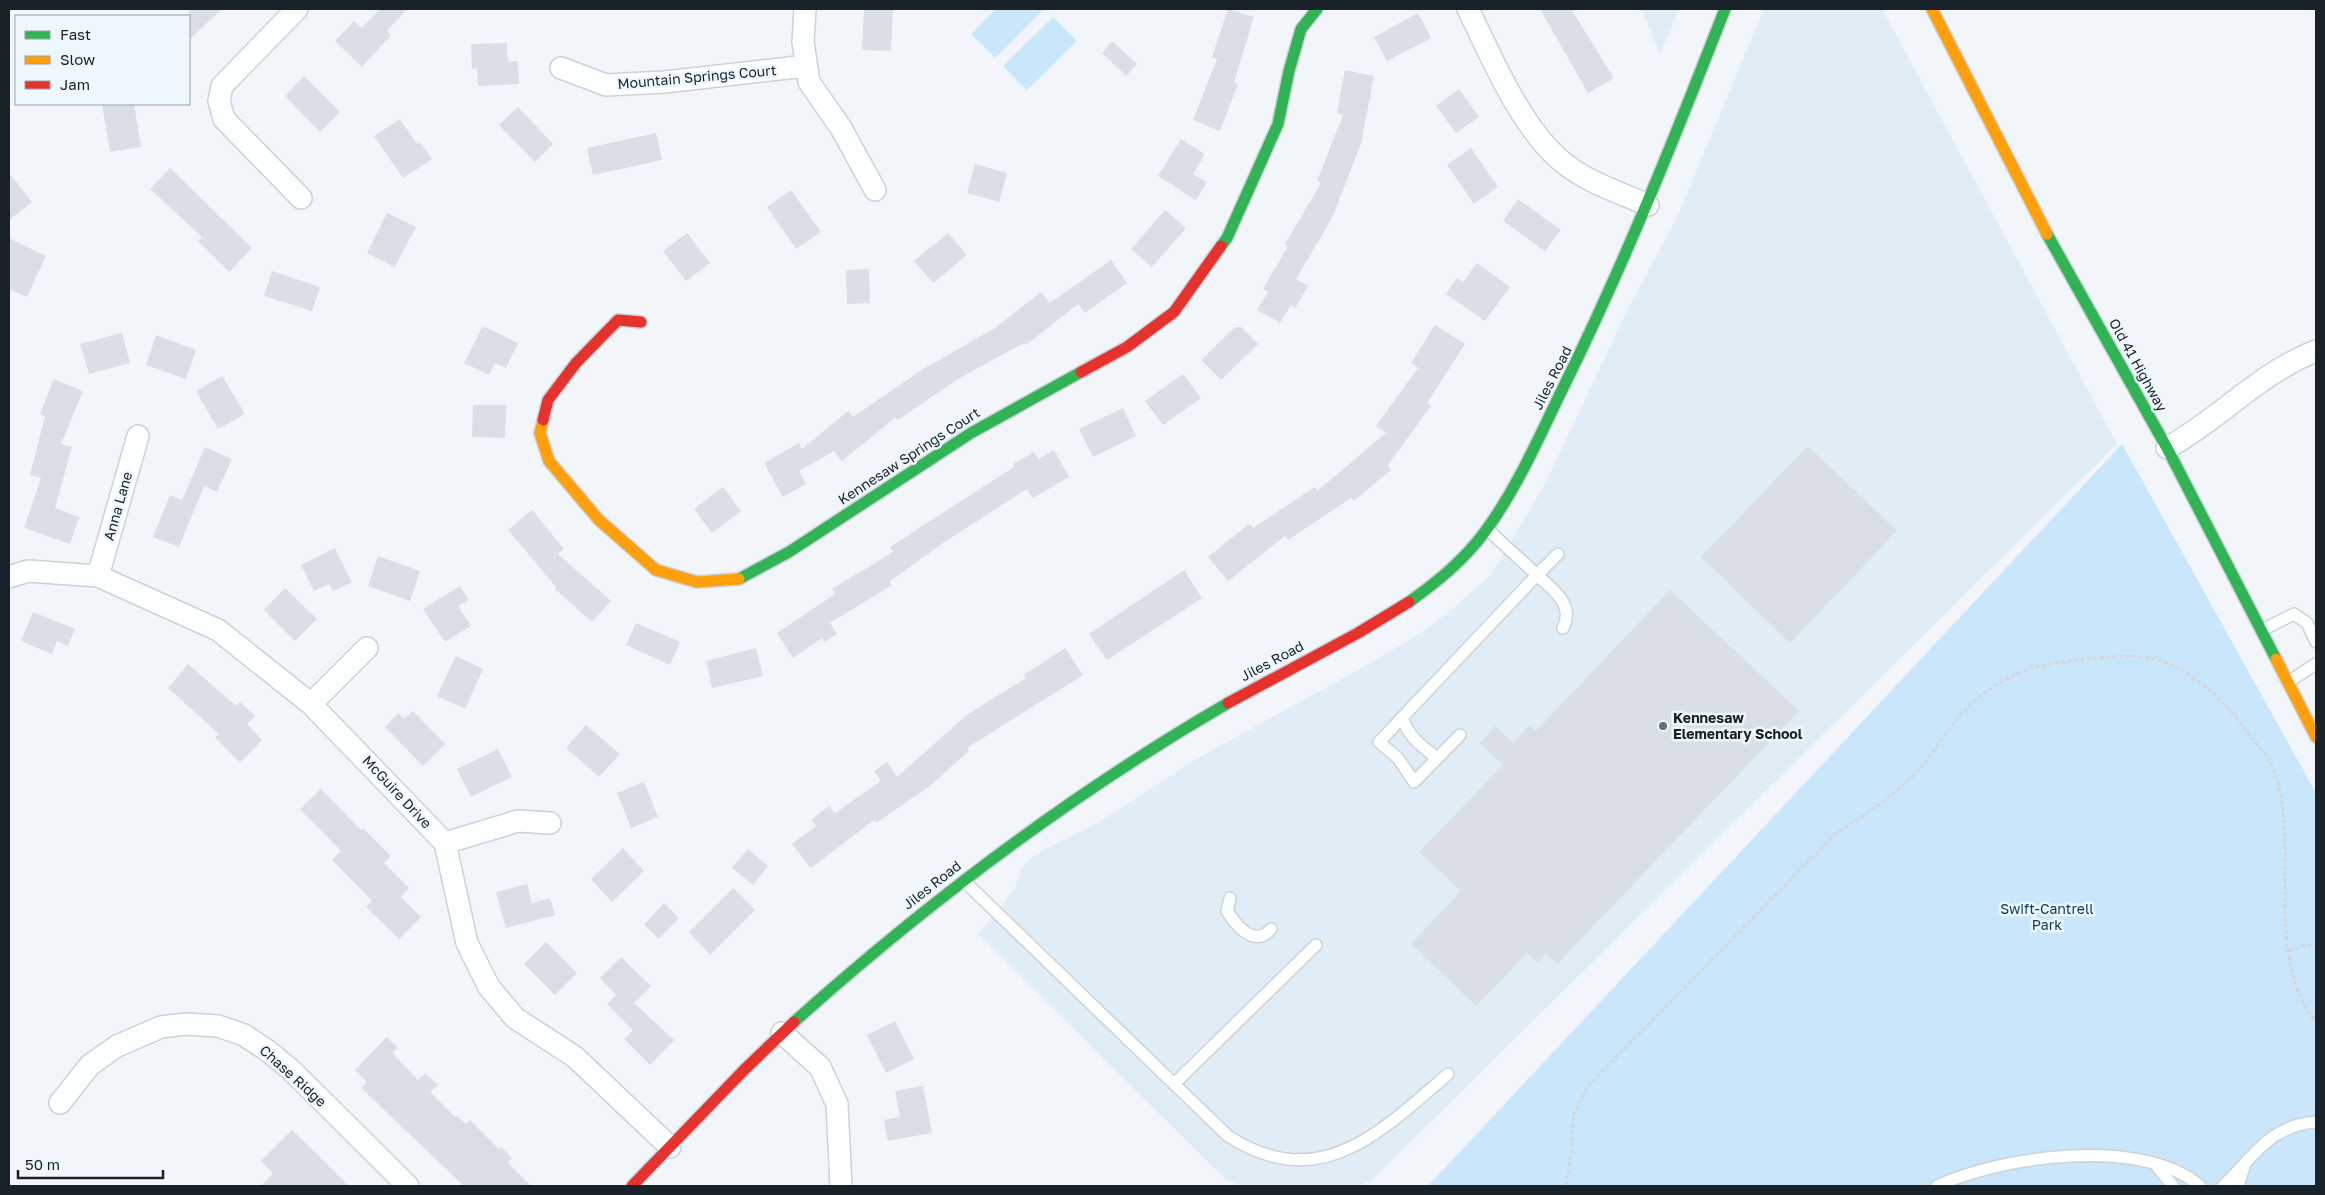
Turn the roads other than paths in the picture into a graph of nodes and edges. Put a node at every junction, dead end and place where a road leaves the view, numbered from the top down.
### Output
1 (297, 9) edge
2 (806, 9) edge
3 (1318, 9) edge
4 (1468, 9) edge
5 (1725, 9) edge
6 (1932, 9) edge
7 (1941, 9) edge
8 (1939, 23) junction
9 (806, 66) junction
10 (561, 68) dead end
11 (874, 190) dead end
12 (301, 198) dead end
13 (1648, 205) junction
14 (642, 322) dead end
15 (2316, 351) edge
16 (138, 436) dead end
17 (2168, 448) junction
18 (1487, 529) junction
19 (1558, 554) dead end
20 (1537, 575) junction
21 (98, 576) junction
22 (9, 577) edge
23 (1563, 628) dead end
24 (2262, 630) junction
25 (2316, 642) edge
26 (367, 648) dead end
27 (2316, 664) edge
28 (2288, 682) junction
29 (311, 704) junction
30 (1402, 718) junction
31 (1460, 735) dead end
32 (2316, 737) edge
33 (1437, 758) junction
34 (550, 823) dead end
35 (445, 843) junction
36 (963, 880) junction
37 (1230, 898) dead end
38 (1271, 929) dead end
39 (1316, 945) dead end
40 (782, 1033) junction
41 (1448, 1074) dead end
42 (1176, 1082) junction
43 (60, 1103) dead end
44 (2316, 1122) edge
45 (670, 1147) junction
46 (2247, 1161) junction
47 (2155, 1165) junction
48 (408, 1186) edge
49 (632, 1186) edge
50 (842, 1186) edge
51 (1937, 1186) edge
52 (2173, 1186) edge
53 (2200, 1186) edge
54 (2223, 1186) edge
55 (2238, 1186) edge

1 - 12 street
2 - 9 street
3 - 14 street, Kennesaw Springs Court
4 - 13 street
5 - 13 street, Jiles Road
6 - 8 street, Old 41 Highway
7 - 8 lane
8 - 17 street, Old 41 Highway
9 - 10 street, Mountain Springs Court
9 - 11 street
13 - 18 street, Jiles Road
15 - 17 street
16 - 21 street, Anna Lane
17 - 24 street, Old 41 Highway
18 - 20 lane
18 - 36 street, Jiles Road
19 - 20 lane
20 - 23 lane
20 - 30 lane
21 - 22 street, McGuire Drive
21 - 29 street, McGuire Drive
24 - 25 lane
24 - 28 street, Old 41 Highway
26 - 29 street
27 - 28 lane
28 - 32 street, Old 41 Highway
29 - 35 street, McGuire Drive
30 - 33 lane
30 - 33 lane
31 - 33 lane
34 - 35 street
35 - 45 street
36 - 40 street, Jiles Road
36 - 42 lane
37 - 38 lane
39 - 42 lane
40 - 45 street, Jiles Road
40 - 50 street
41 - 42 lane
43 - 48 street, Chase Ridge
44 - 46 lane
45 - 49 street, Jiles Road
46 - 54 lane
46 - 55 lane
47 - 51 lane
47 - 52 lane
47 - 53 lane

